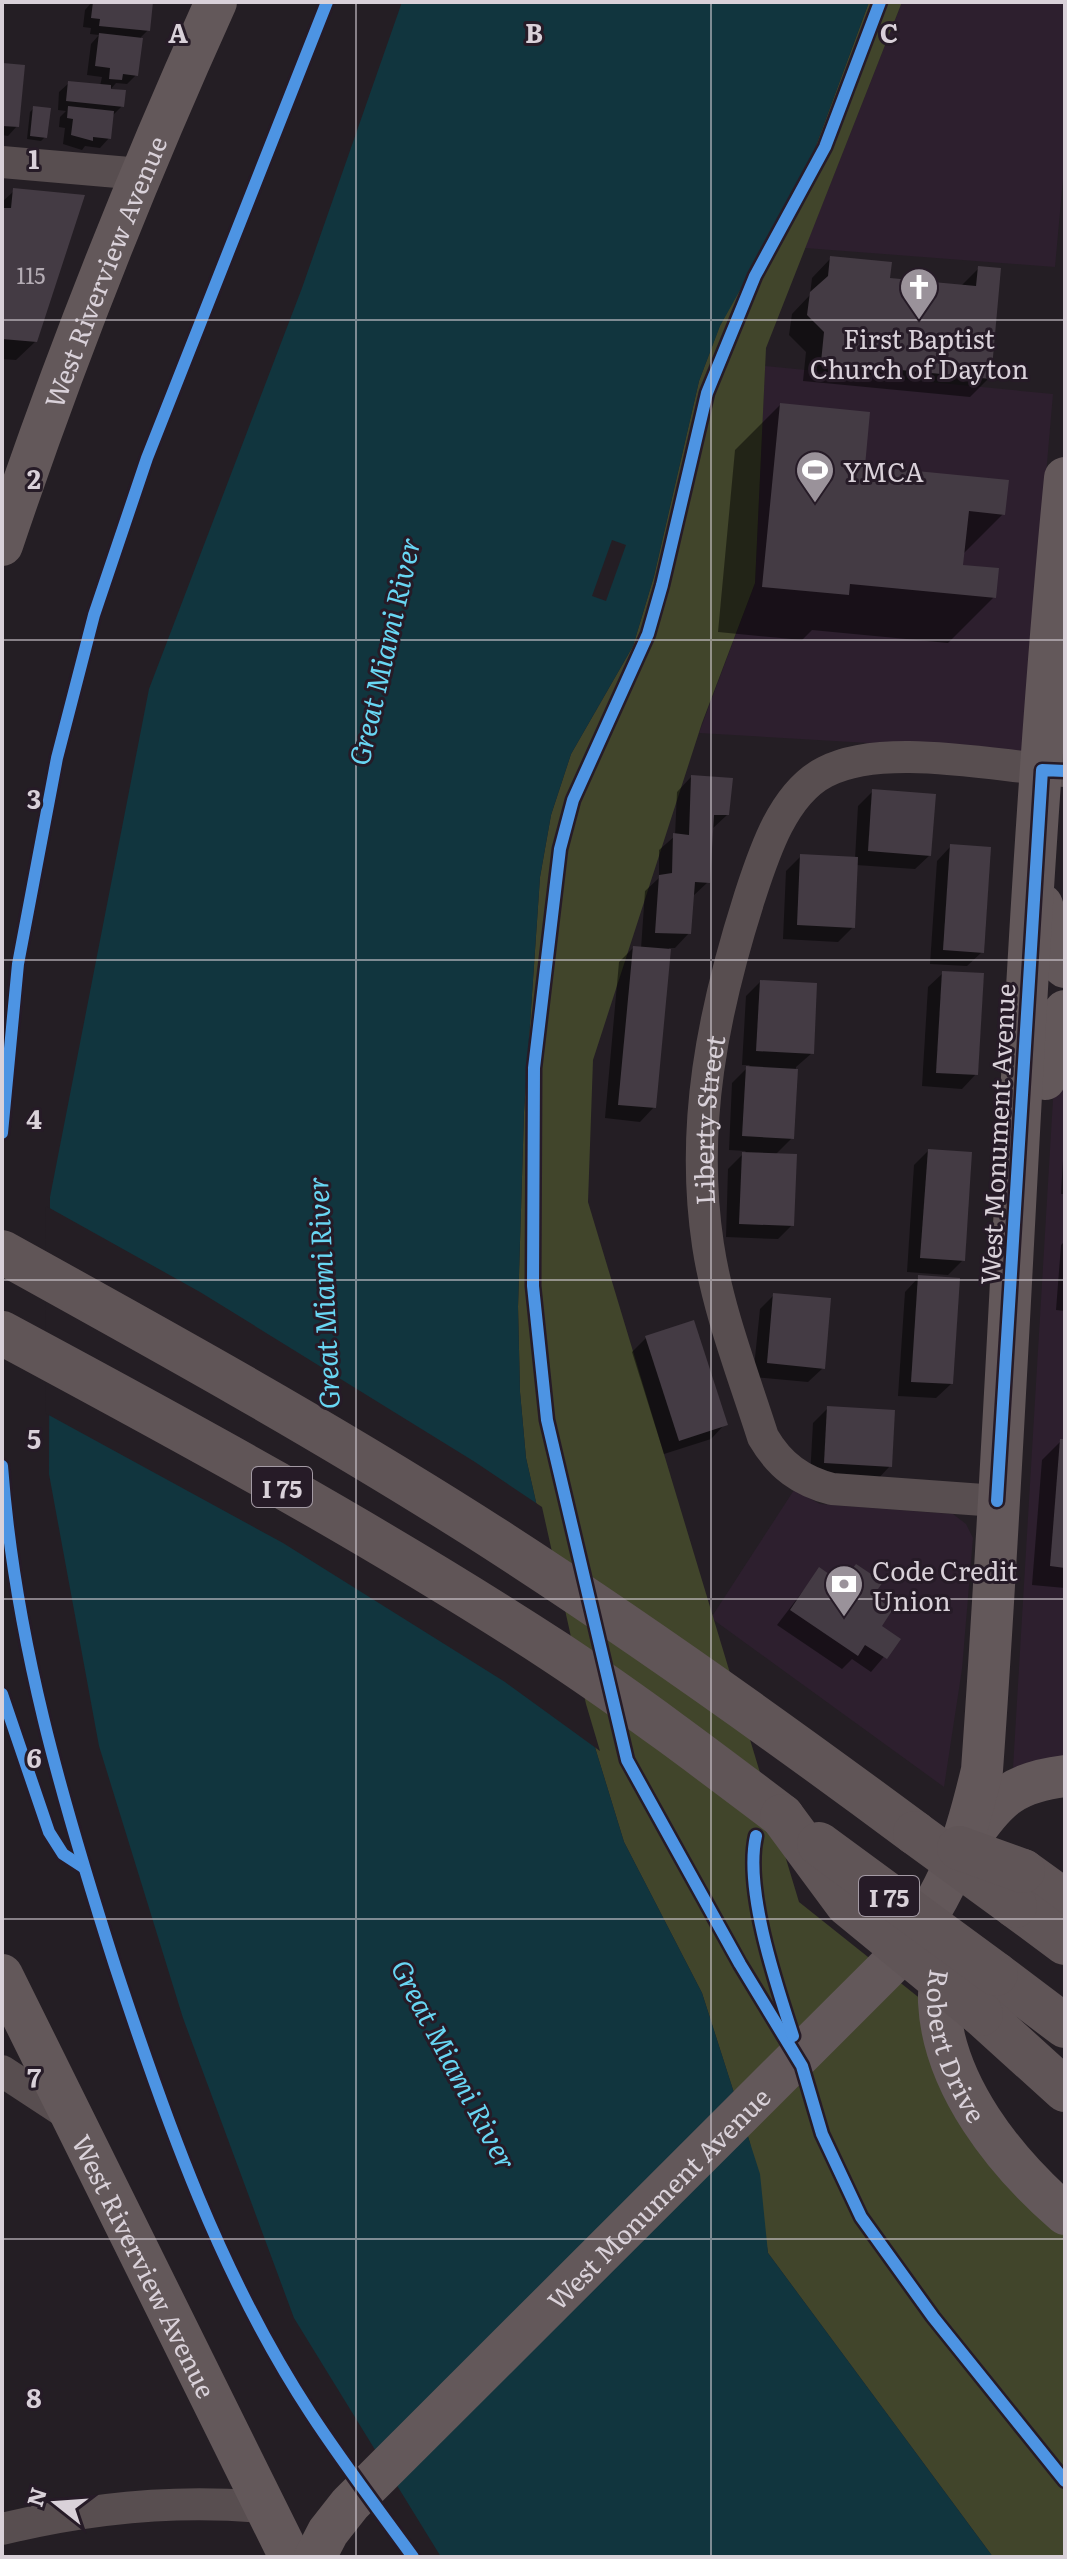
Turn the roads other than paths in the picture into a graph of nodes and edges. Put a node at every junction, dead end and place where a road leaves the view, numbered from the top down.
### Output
1 (216, 2) edge
2 (2, 162) edge
3 (141, 174) junction
4 (1065, 478) edge
5 (5, 530) edge
6 (1053, 770) edge
7 (1035, 877) junction
8 (1065, 967) edge
9 (1065, 1011) edge
10 (2, 1252) edge
11 (2, 1333) edge
12 (997, 1501) junction
13 (1065, 1776) edge
14 (782, 1816) junction
15 (964, 1846) junction
16 (1019, 1889) junction
17 (1065, 1901) edge
18 (1065, 1943) edge
19 (2, 1975) edge
20 (1065, 2026) edge
21 (2, 2071) edge
22 (1065, 2090) edge
23 (75, 2118) junction
24 (1065, 2214) edge
25 (350, 2504) junction
26 (263, 2507) junction
27 (2, 2529) edge
28 (290, 2557) edge
29 (315, 2557) edge

1 - 3 main road, West Riverview Avenue
2 - 3 street
3 - 5 main road, West Riverview Avenue
4 - 6 main road, West Monument Avenue
6 - 7 main road, West Monument Avenue
6 - 12 street, Liberty Street
7 - 8 main road
7 - 12 main road, West Monument Avenue
9 - 12 main road
10 - 16 highway, I 75, bridge
11 - 14 highway, I 75
12 - 15 main road, West Monument Avenue
13 - 15 main road
14 - 20 highway, I 75, bridge
14 - 22 highway, bridge
15 - 24 main road, Robert Drive
15 - 25 main road, West Monument Avenue
16 - 17 highway
16 - 18 highway, I 75
19 - 23 main road, West Riverview Avenue
21 - 23 street
23 - 26 main road, West Riverview Avenue
25 - 26 main road
25 - 29 main road, West Monument Avenue
26 - 27 street
26 - 28 main road, West Riverview Avenue

